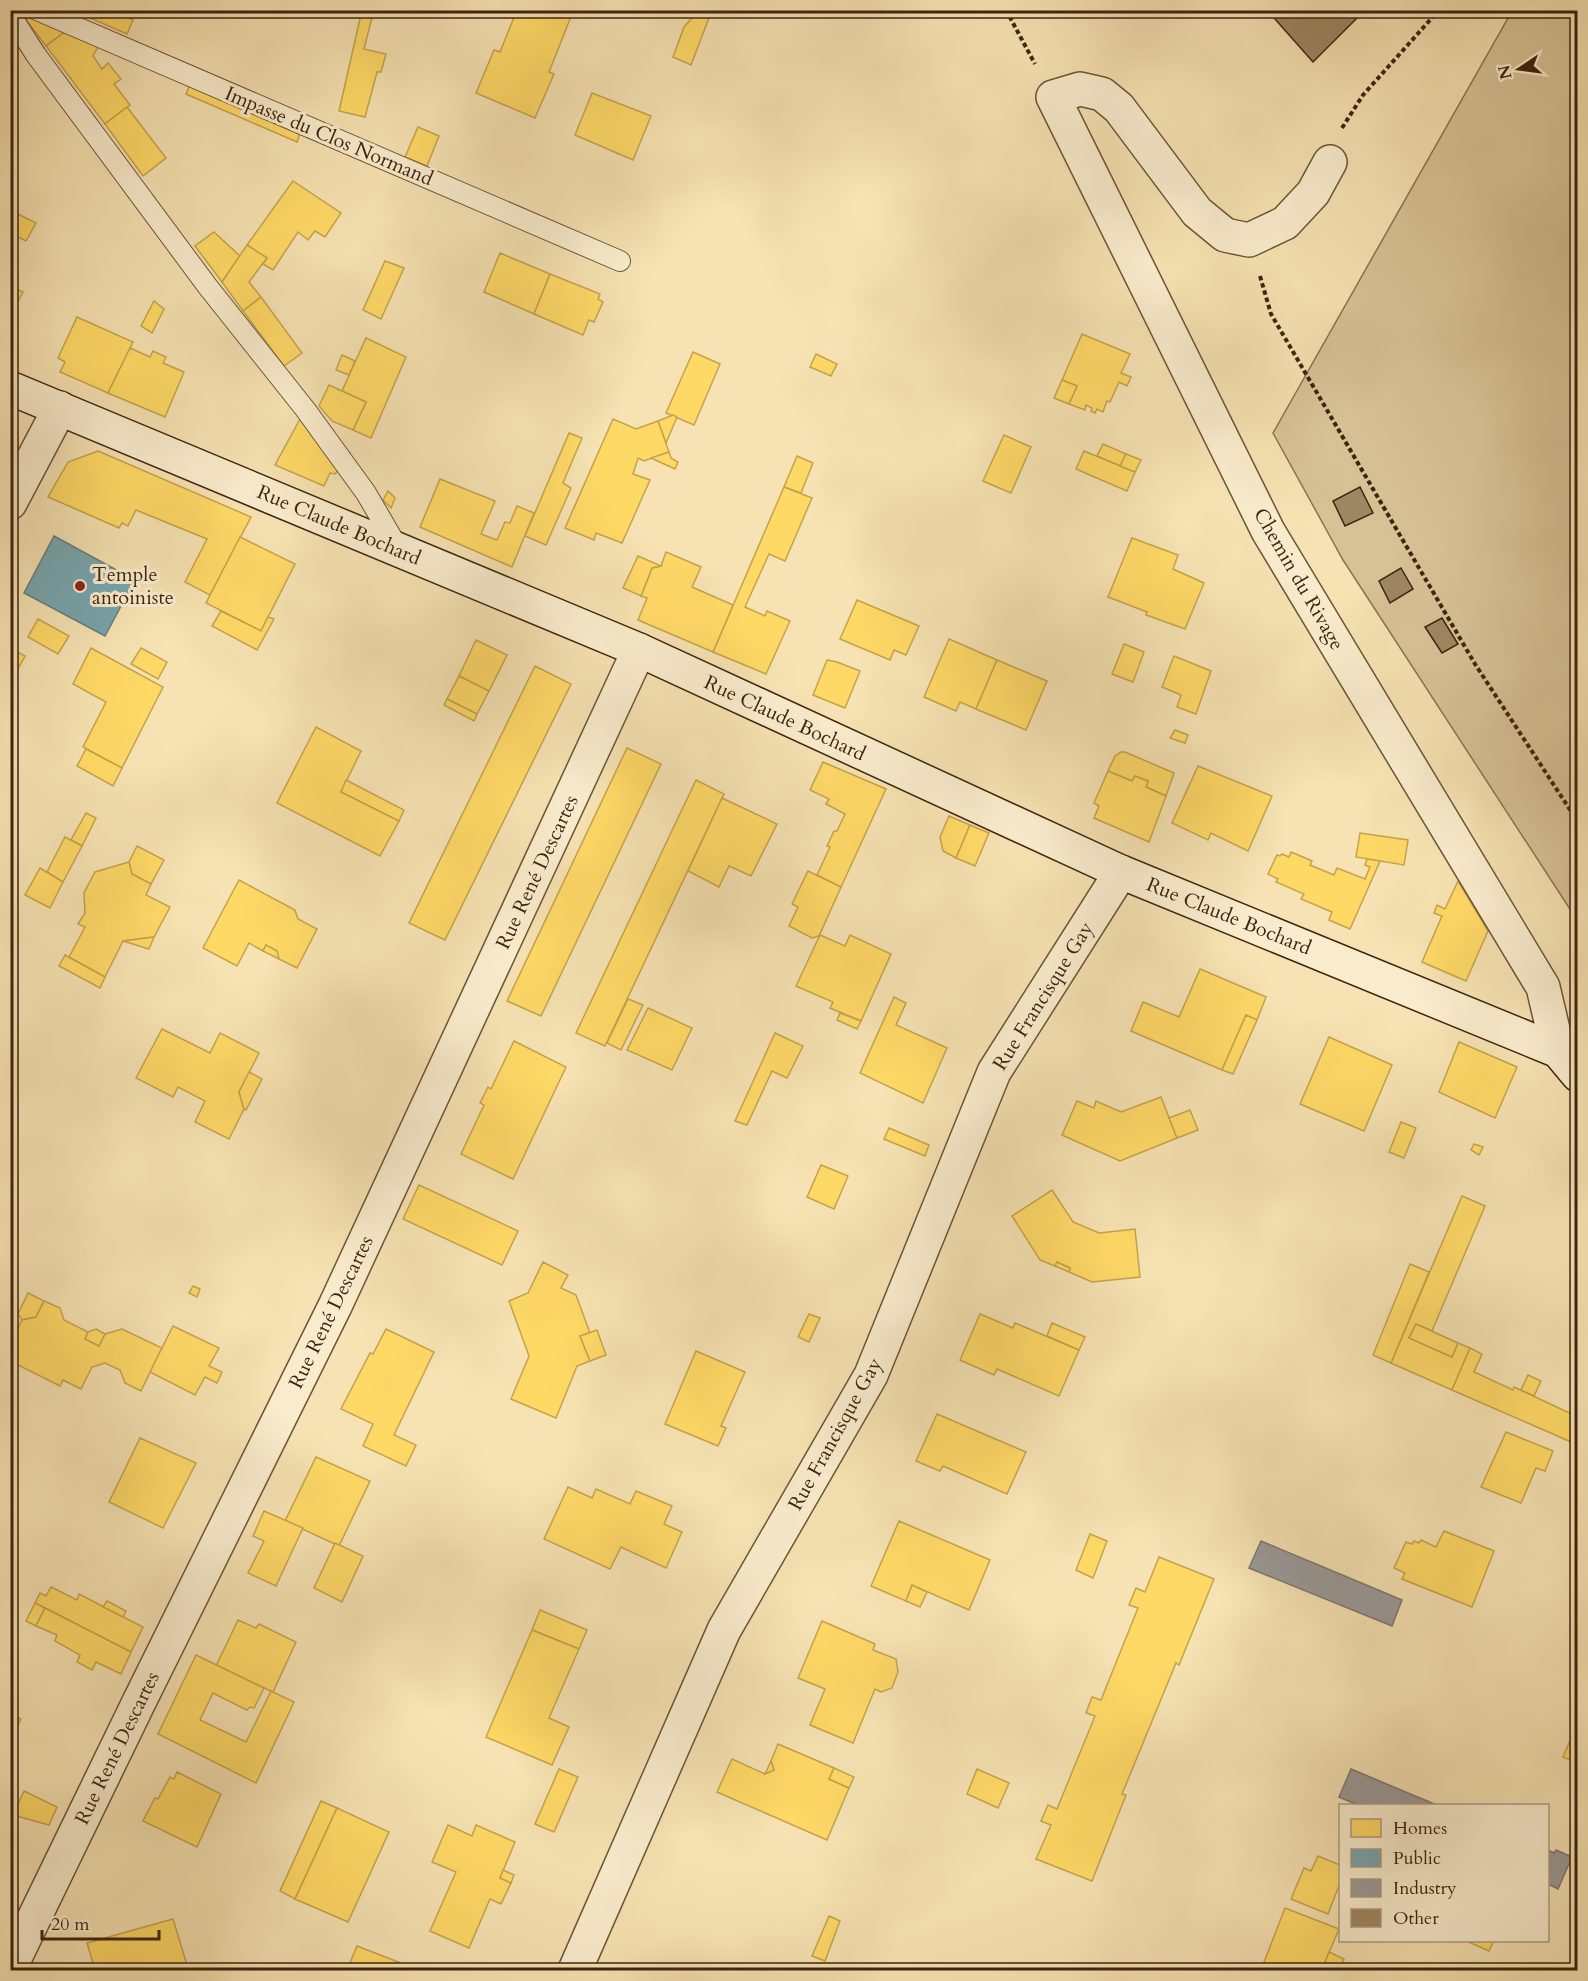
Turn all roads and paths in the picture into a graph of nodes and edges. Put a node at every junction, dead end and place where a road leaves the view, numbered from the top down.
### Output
1 (38, 10) edge
2 (1006, 10) edge
3 (1440, 10) edge
4 (10, 14) edge
5 (1053, 97) junction
6 (1330, 162) joint
7 (1249, 240) junction
8 (620, 261) dead end
9 (10, 387) edge
10 (60, 408) junction
11 (10, 503) edge
12 (400, 550) junction
13 (639, 650) junction
14 (1578, 822) edge
15 (1121, 872) junction
16 (1568, 1063) edge
17 (10, 1968) edge
18 (575, 1971) edge

1 - 8 lane, Impasse du Clos Normand
2 - 5 path
3 - 6 path
4 - 12 lane
5 - 7 street
5 - 16 street, Chemin du Rivage
6 - 7 street
7 - 14 path
9 - 10 street, Rue Claude Bochard
10 - 11 street
10 - 12 street, Rue Claude Bochard
12 - 13 street, Rue Claude Bochard
13 - 15 street, Rue Claude Bochard
13 - 17 street, Rue René Descartes
15 - 16 street, Rue Claude Bochard
15 - 18 street, Rue Francisque Gay

